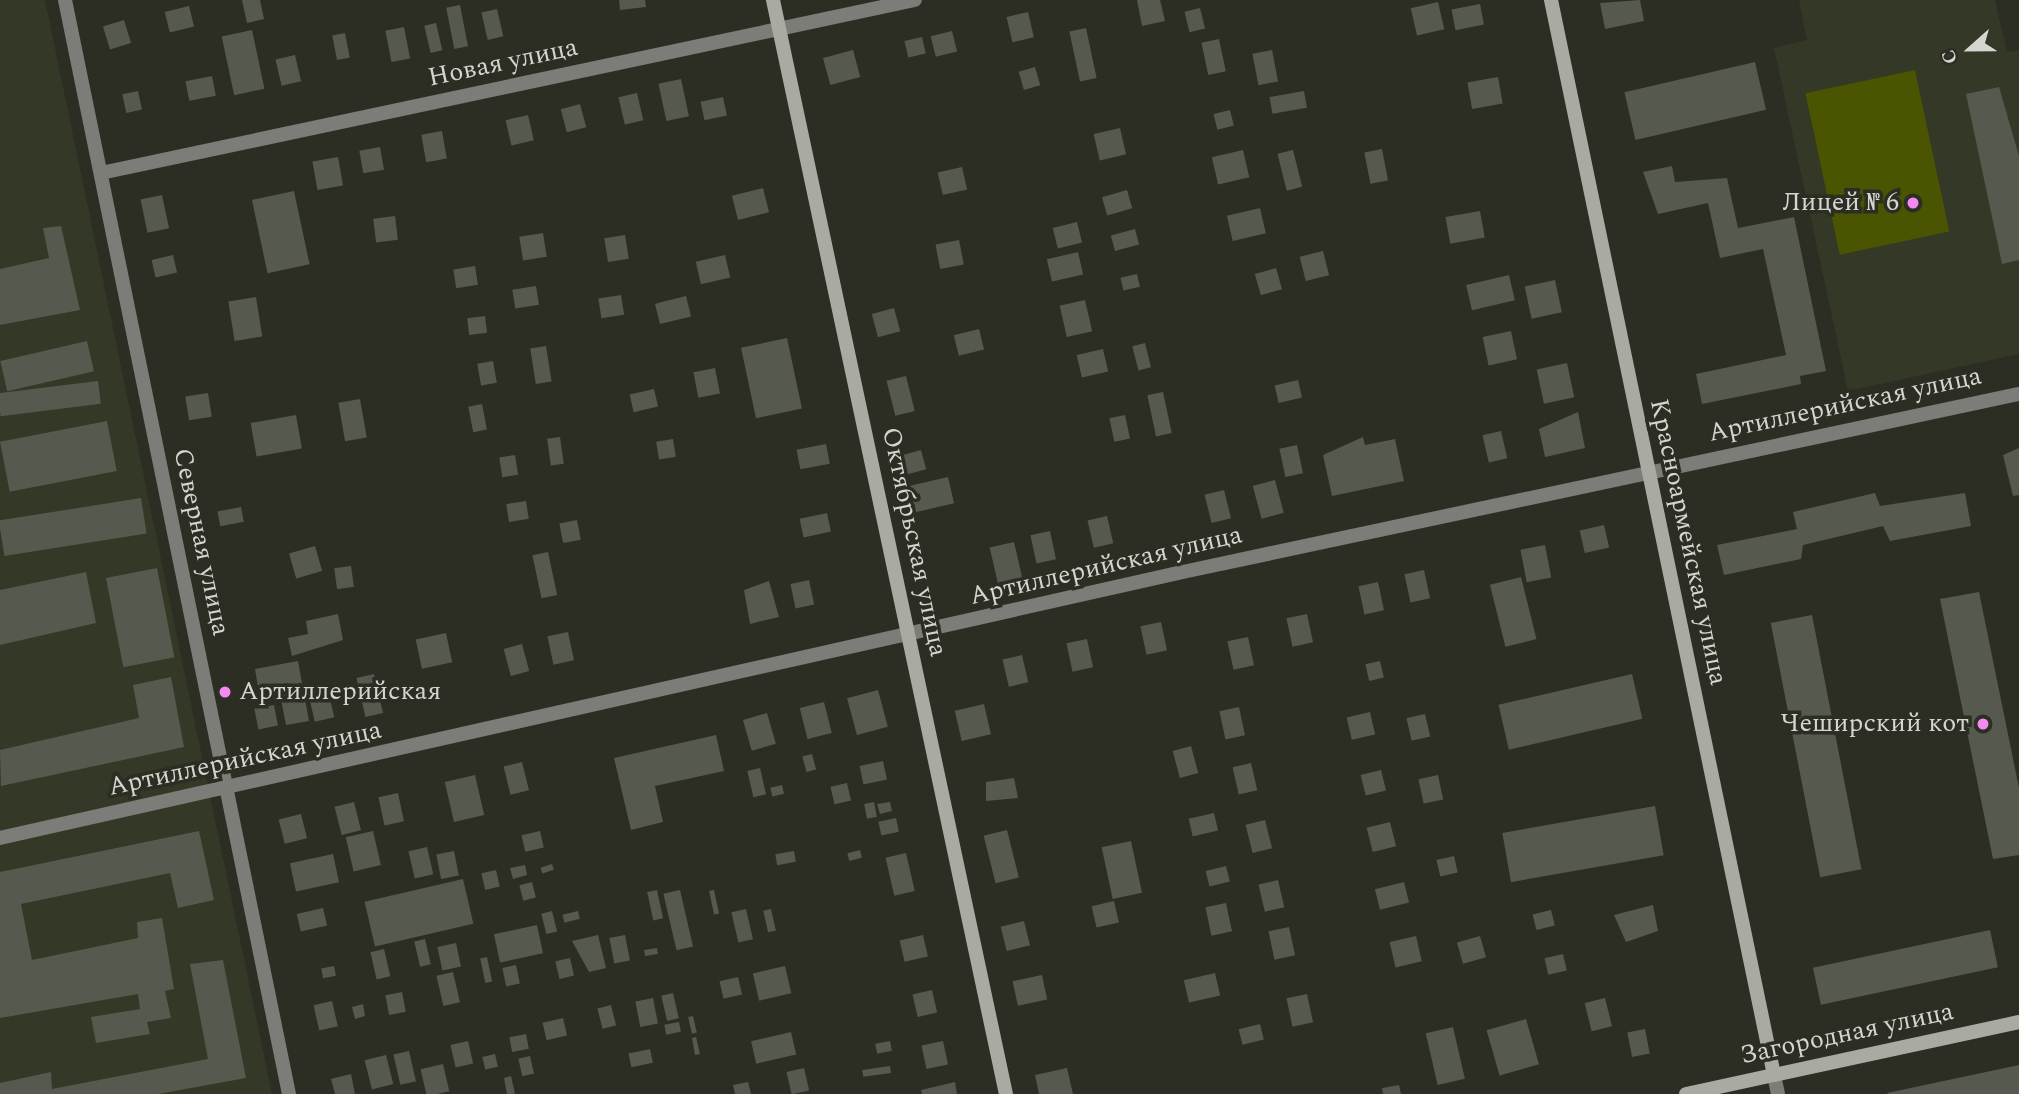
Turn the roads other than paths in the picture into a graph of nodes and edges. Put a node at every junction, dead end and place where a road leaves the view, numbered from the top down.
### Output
1 (65, 0) edge
2 (773, 0) edge
3 (915, 0) edge
4 (1551, 0) edge
5 (779, 29) junction
6 (101, 173) junction
7 (2019, 394) edge
8 (1649, 472) junction
9 (908, 636) junction
10 (227, 789) junction
11 (0, 838) edge
12 (2019, 1022) edge
13 (1774, 1074) junction
14 (289, 1094) edge
15 (1006, 1094) edge
16 (1686, 1094) edge
17 (1778, 1094) edge

1 - 6 street, Северная улица
2 - 5 main road, Октябрьская улица
3 - 5 street, Новая улица
4 - 8 main road, Красноармейская улица
5 - 6 street, Новая улица
5 - 9 main road, Октябрьская улица
6 - 10 street, Северная улица
7 - 8 street, Артиллерийская улица
8 - 9 street, Артиллерийская улица
8 - 13 main road, Красноармейская улица
9 - 10 street, Артиллерийская улица
9 - 15 main road, Октябрьская улица
10 - 11 street, Артиллерийская улица
10 - 14 street, Северная улица
12 - 13 main road, Загородная улица
13 - 16 main road, Загородная улица
13 - 17 street, Красноармейская улица

